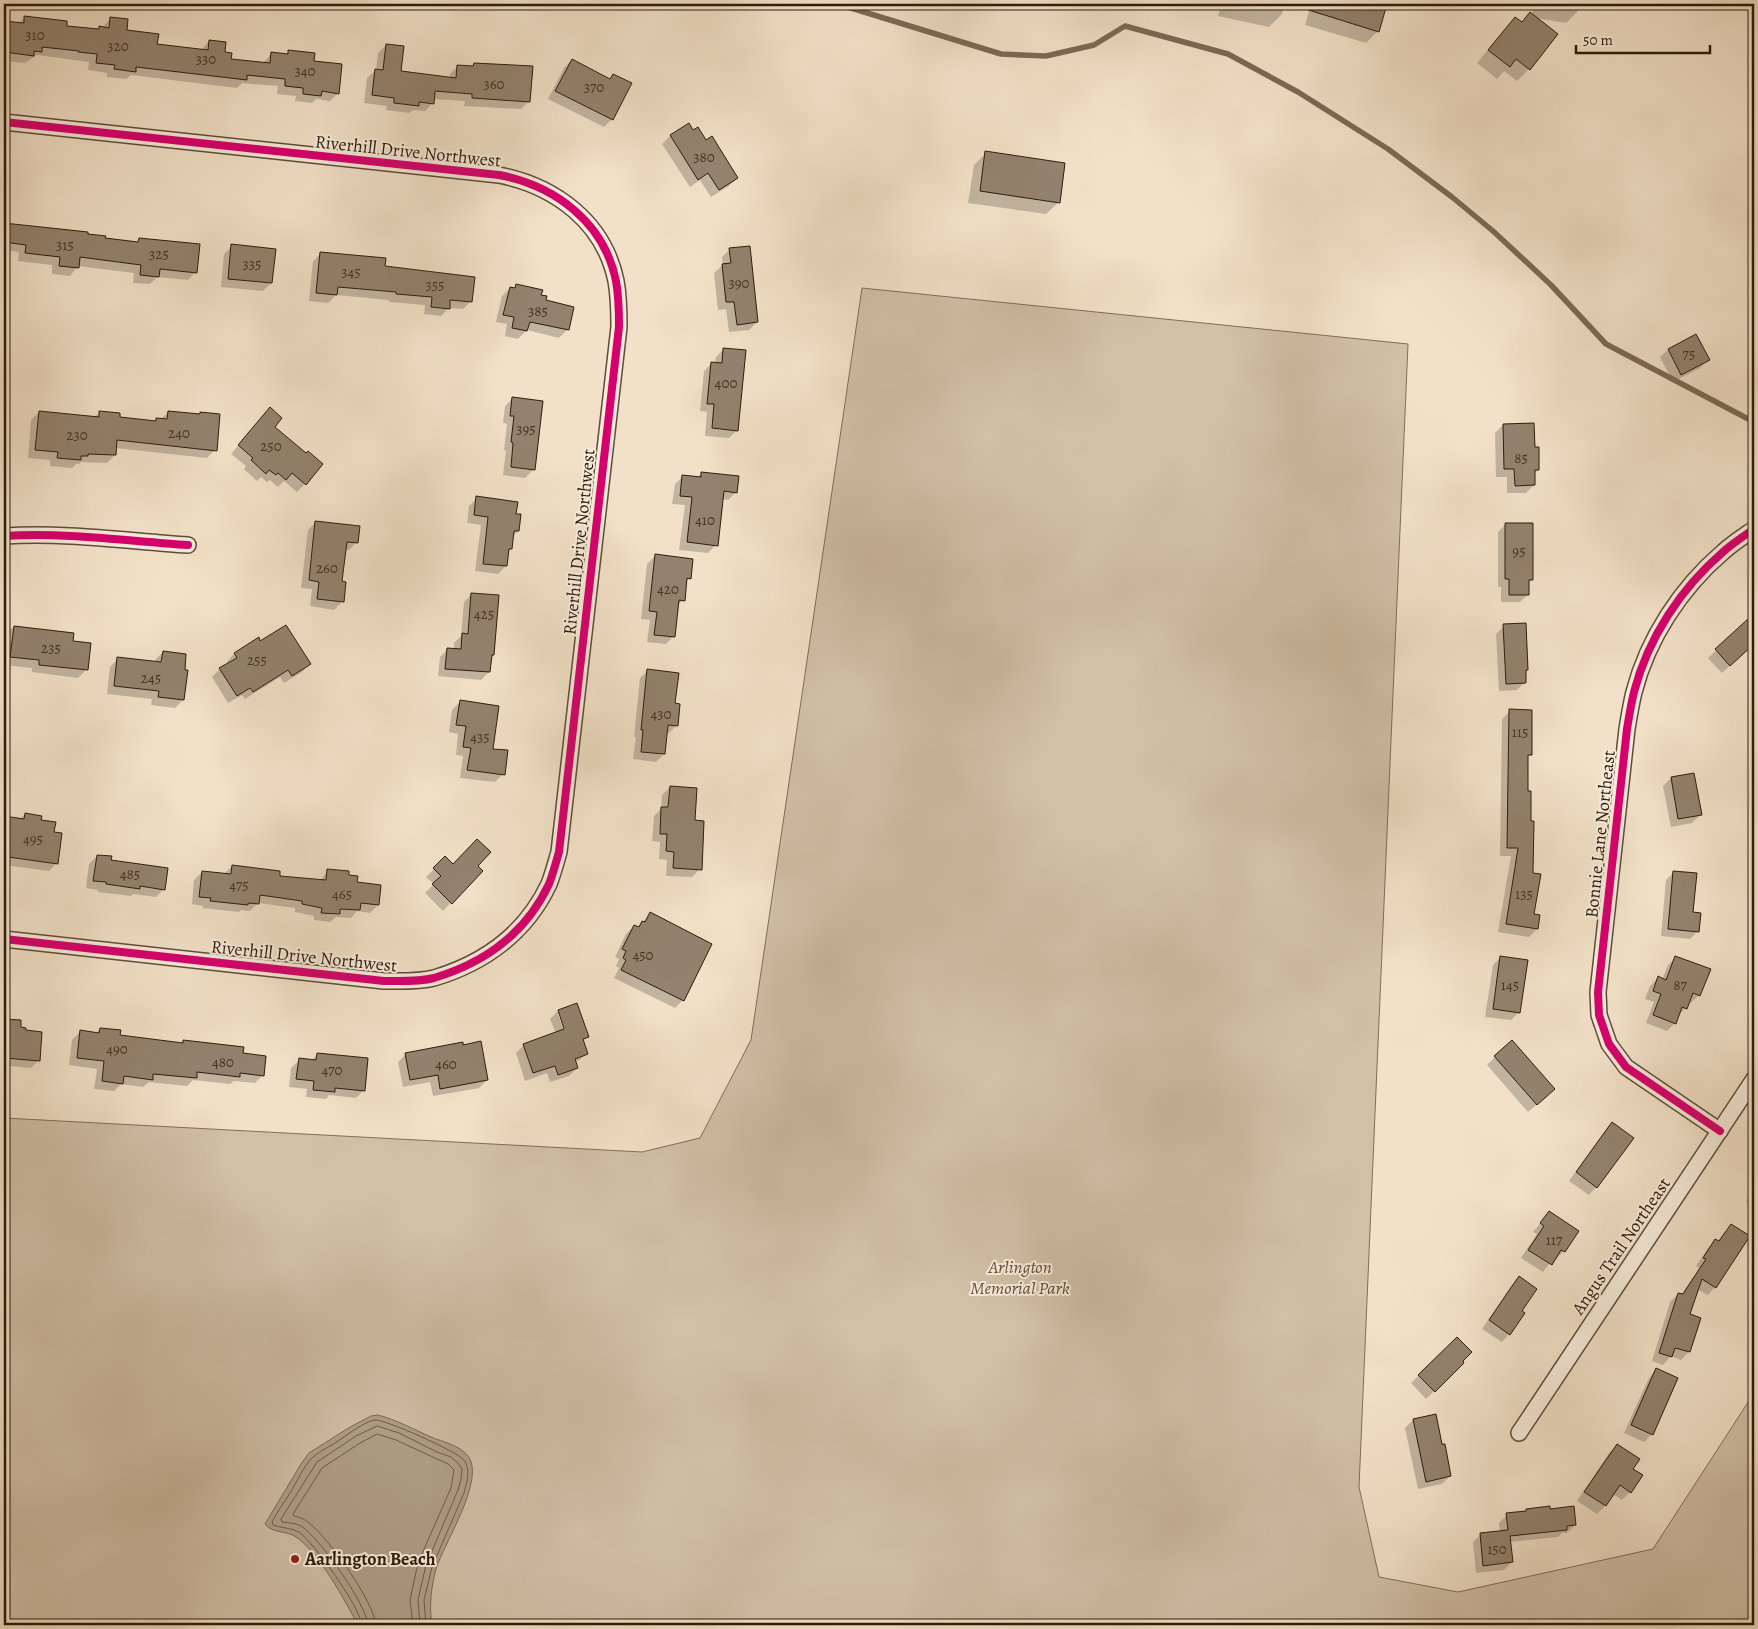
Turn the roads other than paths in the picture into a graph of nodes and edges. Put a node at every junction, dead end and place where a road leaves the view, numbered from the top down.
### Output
1 (4, 122) edge
2 (1754, 529) edge
3 (4, 536) edge
4 (188, 545) dead end
5 (4, 939) edge
6 (1754, 1080) edge
7 (1720, 1131) junction
8 (1519, 1433) dead end

1 - 5 street, Riverhill Drive Northwest
2 - 7 street, Bonnie Lane Northeast
3 - 4 street
6 - 7 street, Angus Trail Northeast
7 - 8 street, Angus Trail Northeast

